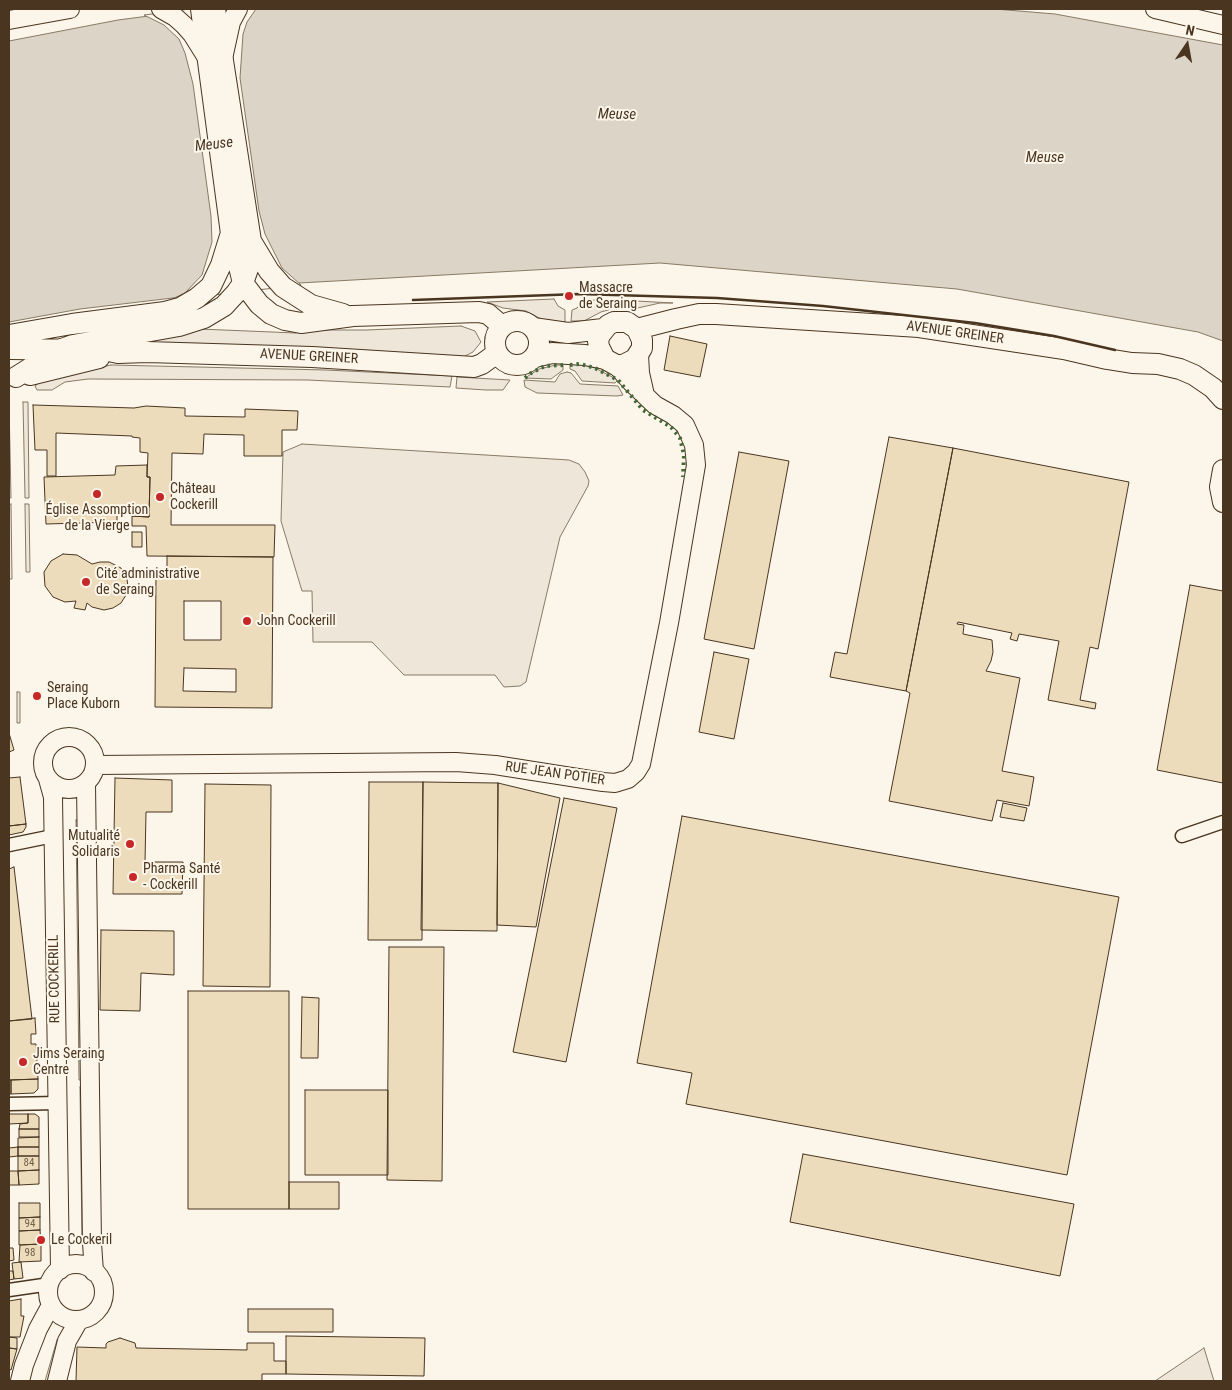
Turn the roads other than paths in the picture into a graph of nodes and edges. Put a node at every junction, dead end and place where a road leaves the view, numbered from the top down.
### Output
1 (70, 9) edge
2 (201, 9) edge
3 (215, 9) edge
4 (238, 9) edge
5 (1156, 9) edge
6 (164, 10) edge
7 (9, 20) edge
8 (1223, 25) edge
9 (216, 59) junction
10 (231, 234) junction
11 (251, 241) junction
12 (242, 289) junction
13 (353, 316) junction
14 (502, 326) junction
15 (533, 328) junction
16 (603, 329) junction
17 (9, 335) edge
18 (640, 341) junction
19 (9, 349) edge
20 (59, 350) junction
21 (118, 353) junction
22 (497, 353) junction
23 (535, 357) junction
24 (611, 362) junction
25 (12, 378) edge
26 (645, 395) junction
27 (1223, 399) edge
28 (1223, 470) edge
29 (1223, 502) edge
30 (95, 764) junction
31 (48, 779) junction
32 (86, 784) junction
33 (1223, 822) edge
34 (53, 836) junction
35 (1182, 836) dead end
36 (9, 845) edge
37 (57, 1103) junction
38 (9, 1104) edge
39 (94, 1272) junction
40 (55, 1277) junction
41 (9, 1290) edge
42 (52, 1306) junction
43 (79, 1320) junction
44 (20, 1381) edge
45 (57, 1381) edge

1 - 7 main road
2 - 9 main road
3 - 9 main road
4 - 9 main road
5 - 8 main road
6 - 9 main road
9 - 10 main road
9 - 11 main road
10 - 12 main road
10 - 17 main road
11 - 12 main road
11 - 13 main road
12 - 13 main road
12 - 20 main road
13 - 14 main road
14 - 15 main road
14 - 22 main road
15 - 16 main road
15 - 23 main road
16 - 18 main road
16 - 24 main road
18 - 24 main road
18 - 26 main road
18 - 27 main road, AVENUE GREINER
19 - 20 main road, AVENUE GREINER
20 - 21 main road, AVENUE GREINER
20 - 25 main road
21 - 22 main road, AVENUE GREINER
21 - 25 main road, AVENUE GREINER
22 - 23 main road
23 - 24 main road
24 - 26 main road, RUE JEAN POTIER
26 - 30 main road, RUE JEAN POTIER
28 - 29 main road
30 - 31 main road
30 - 32 main road
31 - 32 main road
31 - 34 main road, RUE COCKERILL
32 - 39 main road
33 - 35 street
34 - 36 street
34 - 37 main road, RUE COCKERILL
37 - 38 street
37 - 40 main road, RUE COCKERILL
39 - 40 main road
39 - 43 main road
40 - 41 street
40 - 42 main road
42 - 43 main road
42 - 44 main road
43 - 45 main road

